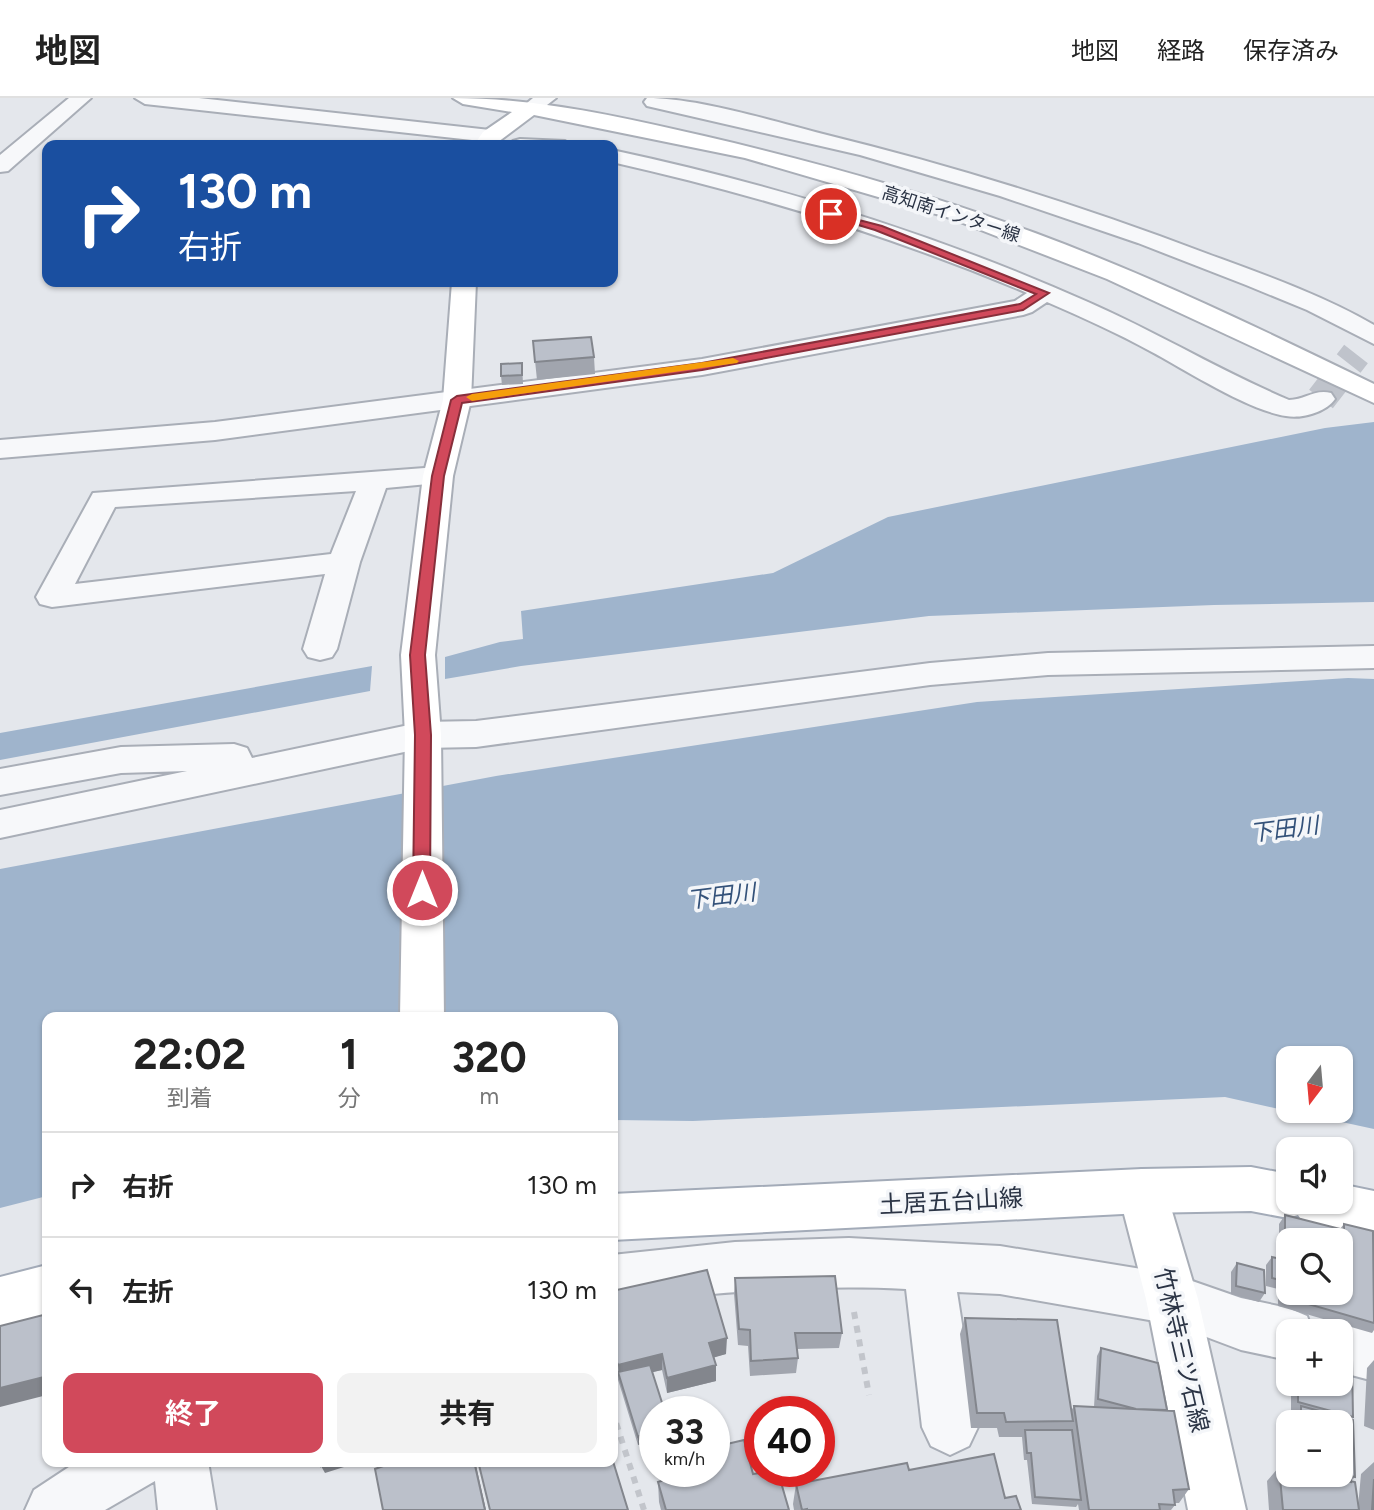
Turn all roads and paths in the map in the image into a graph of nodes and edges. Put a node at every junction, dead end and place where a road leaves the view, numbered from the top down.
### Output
1 (81, 98) edge
2 (145, 98) edge
3 (463, 98) edge
4 (666, 98) edge
5 (538, 103) edge
6 (479, 140) edge
7 (488, 140) edge
8 (618, 158) edge
9 (0, 166) edge
10 (464, 287) edge
11 (1044, 293) junction
12 (1368, 345) edge
13 (1374, 395) edge
14 (1321, 399) tunnel mouth
15 (457, 400) junction
16 (0, 449) edge
17 (438, 476) junction
18 (375, 478) junction
19 (344, 562) junction
20 (320, 649) dead end
21 (1374, 657) edge
22 (422, 749) junction
23 (276, 767) junction
24 (0, 782) edge
25 (0, 824) edge
26 (422, 1012) edge
27 (1142, 1191) junction
28 (1276, 1194) edge
29 (1353, 1210) edge
30 (1374, 1214) edge
31 (618, 1217) edge
32 (849, 1262) junction
33 (928, 1265) junction
34 (618, 1279) edge
35 (42, 1291) edge
36 (1172, 1299) junction
37 (0, 1302) edge
38 (1276, 1331) edge
39 (1353, 1349) edge
40 (1374, 1355) edge
41 (869, 1395) dead end
42 (950, 1427) dead end
43 (618, 1429) edge
44 (181, 1467) edge
45 (187, 1510) edge
46 (644, 1510) edge
47 (1217, 1510) edge

1 - 9 street
2 - 6 street
3 - 5 main road, 高知南インター線
4 - 12 street
5 - 7 main road
5 - 13 main road, 高知南インター線
8 - 11 street
10 - 15 main road
11 - 14 street
11 - 15 street
15 - 16 street
15 - 17 main road
17 - 18 street
17 - 22 main road
18 - 19 street
18 - 19 street
19 - 20 street
21 - 22 street
22 - 23 street
22 - 26 main road
23 - 24 street
23 - 25 street
27 - 28 main road, 土居五台山線
27 - 31 main road, 土居五台山線
27 - 36 main road, 竹林寺三ツ石線
29 - 30 main road
32 - 33 street
32 - 34 street
32 - 41 path
33 - 36 street
33 - 42 street
35 - 37 main road
36 - 38 street
36 - 47 main road, 竹林寺三ツ石線
39 - 40 street
43 - 46 path
44 - 45 street

